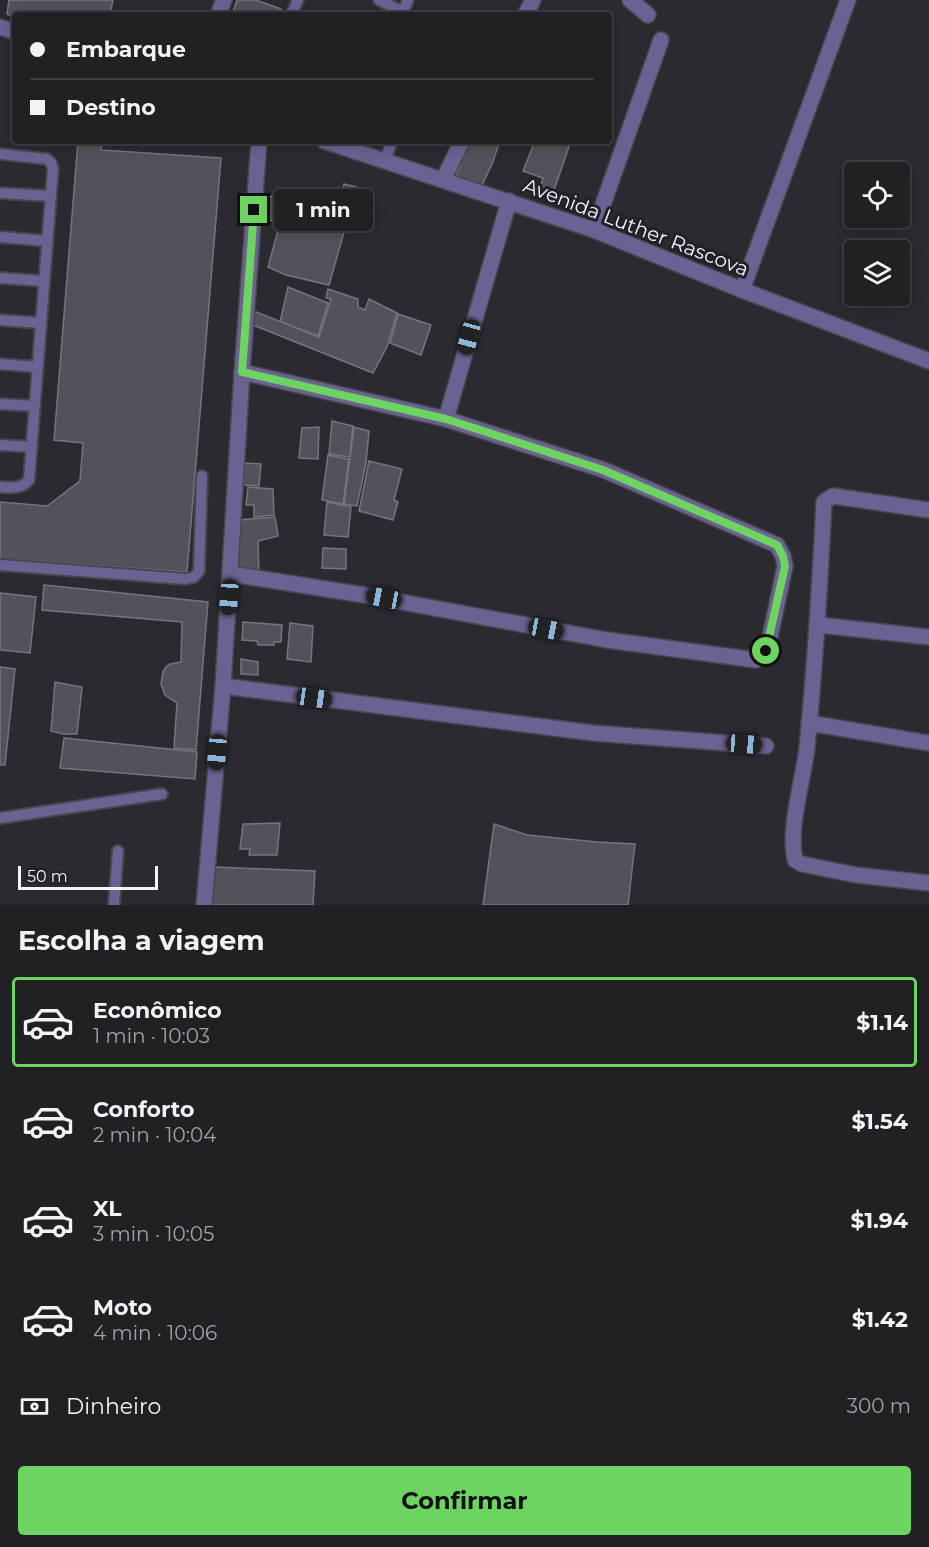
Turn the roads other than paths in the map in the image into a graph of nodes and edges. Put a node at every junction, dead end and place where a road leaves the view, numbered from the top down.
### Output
1 (379, 0) edge
2 (630, 0) edge
3 (848, 0) edge
4 (402, 12) edge
5 (648, 15) dead end
6 (661, 40) dead end
7 (259, 144) edge
8 (333, 144) edge
9 (391, 144) edge
10 (461, 144) edge
11 (0, 154) edge
12 (385, 161) junction
13 (443, 180) junction
14 (0, 193) edge
15 (50, 196) junction
16 (509, 201) junction
17 (594, 230) junction
18 (0, 237) edge
19 (47, 241) junction
20 (0, 278) edge
21 (44, 281) junction
22 (742, 290) junction
23 (0, 320) edge
24 (41, 323) junction
25 (929, 361) edge
26 (0, 364) edge
27 (38, 367) junction
28 (242, 372) junction
29 (0, 404) edge
30 (34, 406) junction
31 (446, 419) junction
32 (0, 445) edge
33 (32, 447) junction
34 (202, 476) dead end
35 (0, 487) edge
36 (929, 510) edge
37 (0, 565) edge
38 (231, 574) junction
39 (819, 625) junction
40 (929, 637) edge
41 (223, 686) junction
42 (809, 723) junction
43 (929, 743) edge
44 (766, 746) dead end
45 (162, 795) dead end
46 (0, 818) edge
47 (118, 851) dead end
48 (929, 883) edge
49 (114, 905) edge
50 (204, 905) edge

1 - 4 lane
2 - 5 street
3 - 22 street
6 - 17 street
7 - 28 street
8 - 12 street, Avenida Luther Rascova
9 - 12 lane
10 - 13 street
11 - 15 lane
12 - 13 street, Avenida Luther Rascova
13 - 16 street, Avenida Luther Rascova
14 - 15 lane
15 - 19 lane
16 - 17 street, Avenida Luther Rascova
16 - 31 street
17 - 22 street, Avenida Luther Rascova
18 - 19 lane
19 - 21 lane
20 - 21 lane
21 - 24 lane
22 - 25 street, Avenida Luther Rascova
23 - 24 lane
24 - 27 lane
26 - 27 lane
27 - 30 lane
28 - 31 street
28 - 38 street
29 - 30 lane
30 - 33 lane
31 - 38 street
32 - 33 lane
33 - 35 lane
34 - 37 lane
36 - 39 street
38 - 41 street
39 - 40 street
39 - 42 street
41 - 44 street
41 - 50 street
42 - 43 street
42 - 48 street
45 - 46 lane
47 - 49 lane

